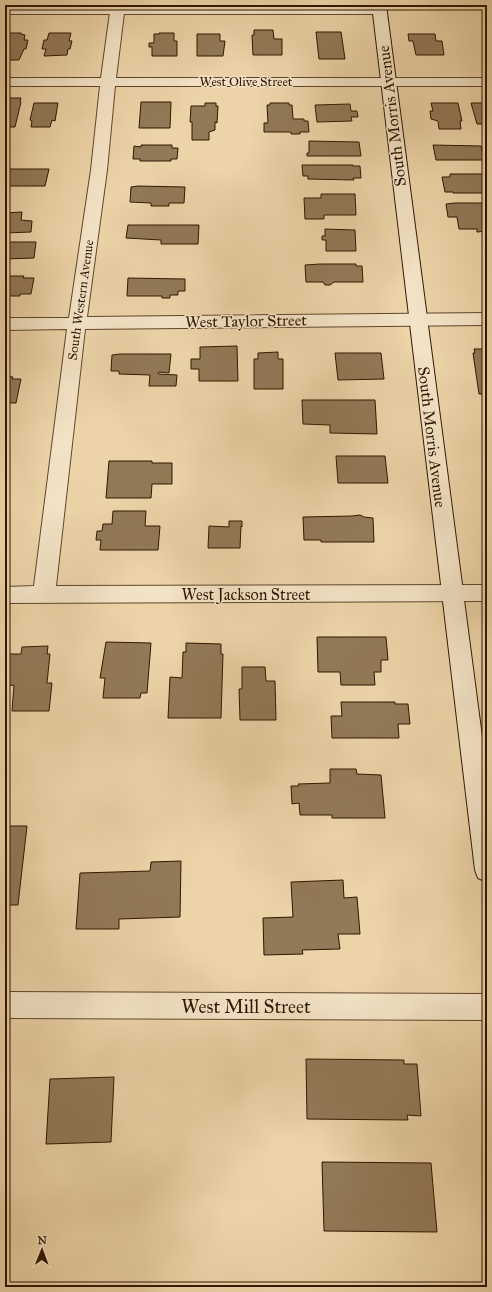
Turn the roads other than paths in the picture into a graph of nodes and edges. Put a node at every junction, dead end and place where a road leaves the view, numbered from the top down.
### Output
1 (118, 8) edge
2 (379, 8) edge
3 (5, 11) edge
4 (388, 81) junction
5 (5, 82) edge
6 (108, 82) junction
7 (487, 82) edge
8 (417, 319) junction
9 (487, 319) edge
10 (77, 323) junction
11 (5, 324) edge
12 (452, 593) junction
13 (487, 593) edge
14 (5, 595) edge
15 (44, 595) junction
16 (487, 870) edge
17 (5, 1005) edge
18 (487, 1006) edge

1 - 2 lane
1 - 3 lane
1 - 6 street, South Western Avenue
2 - 4 street, South Morris Avenue
4 - 6 street, West Olive Street
4 - 7 street, West Olive Street
4 - 8 street, South Morris Avenue
5 - 6 street, West Olive Street
6 - 10 street, South Western Avenue
8 - 9 street, West Taylor Street
8 - 10 street, West Taylor Street
8 - 12 street, South Morris Avenue
10 - 11 street, West Taylor Street
10 - 15 street, South Western Avenue
12 - 13 street, West Jackson Street
12 - 15 street, West Jackson Street
12 - 16 street, South Morris Avenue
14 - 15 street, West Jackson Street
17 - 18 street, West Mill Street

